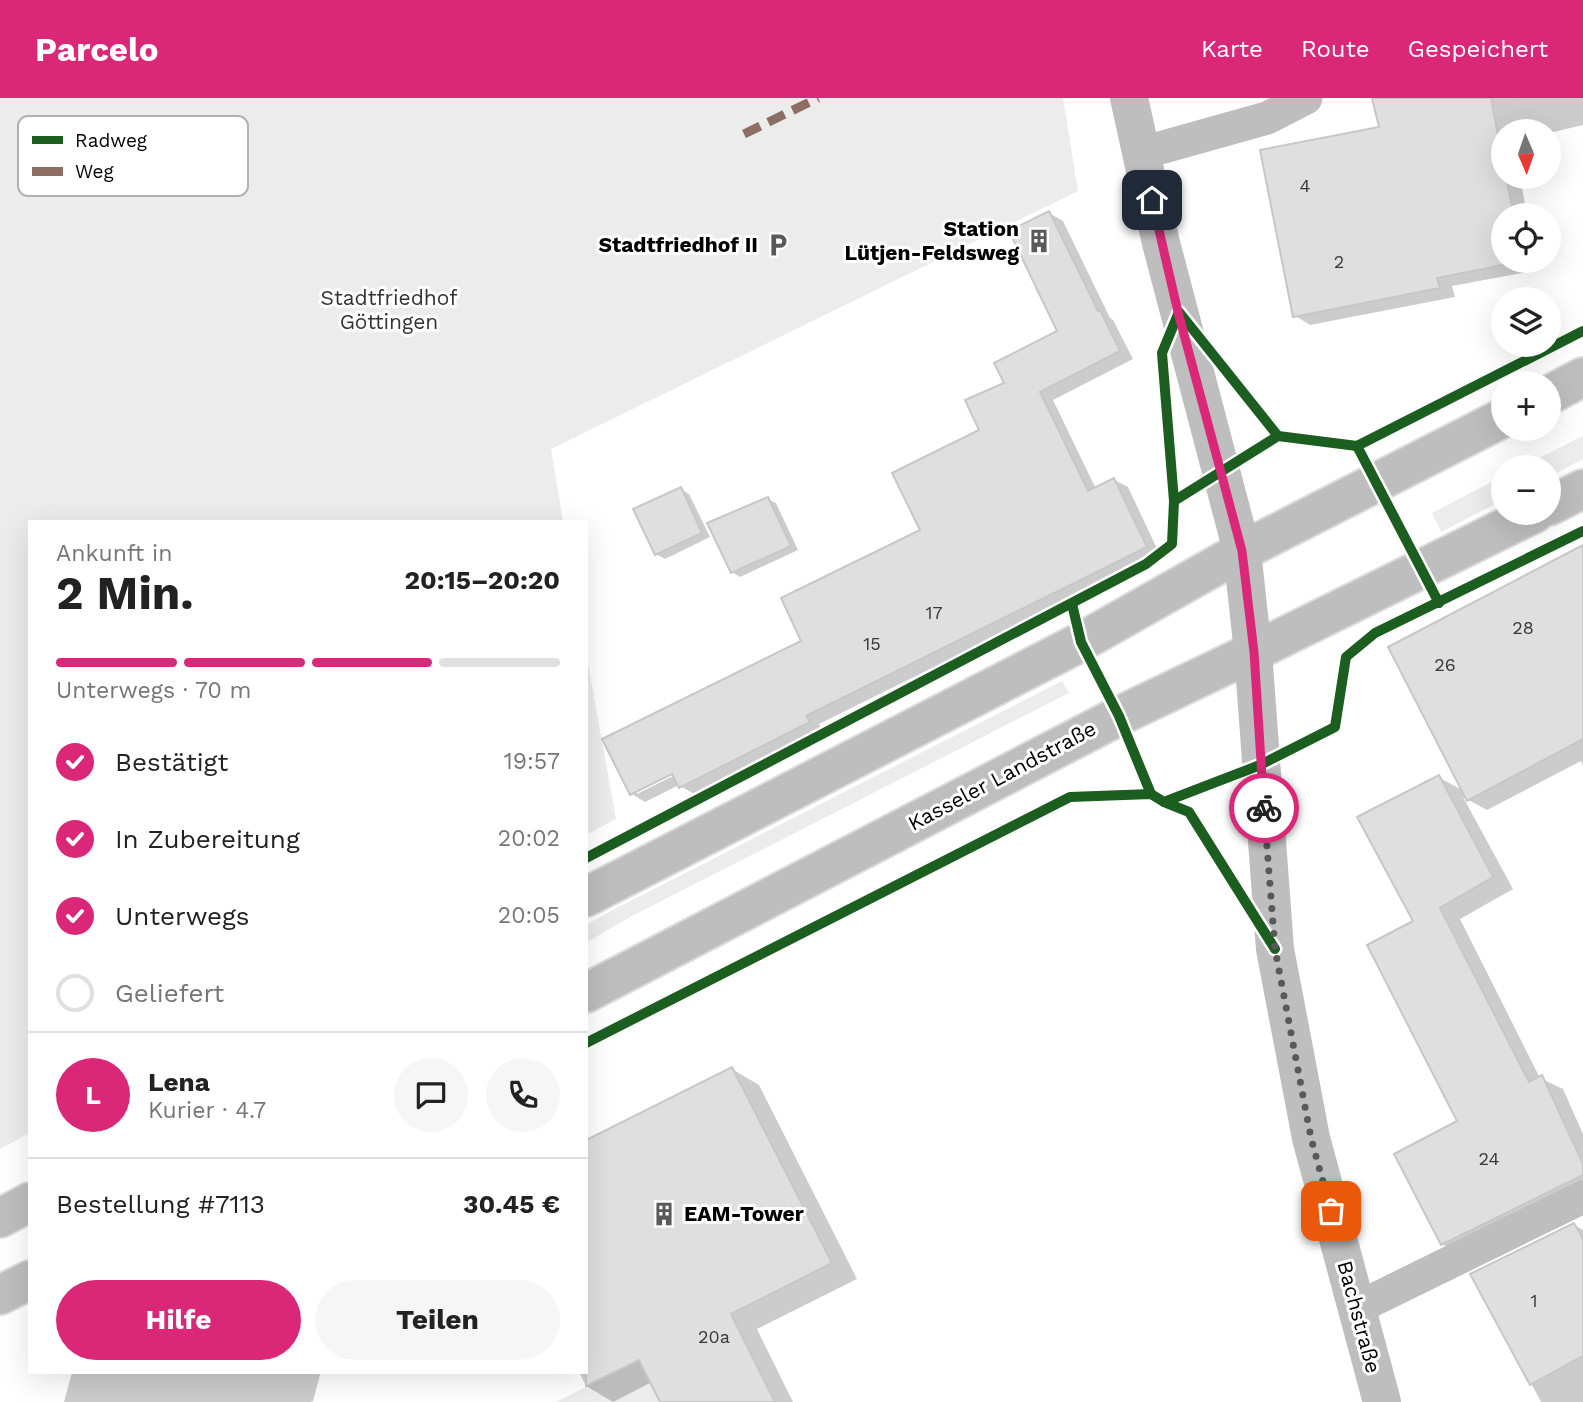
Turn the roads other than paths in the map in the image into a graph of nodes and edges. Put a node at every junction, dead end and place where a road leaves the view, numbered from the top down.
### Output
1 (1129, 98) edge
2 (1306, 98) edge
3 (1142, 153) junction
4 (1583, 377) edge
5 (1561, 389) edge
6 (1491, 424) edge
7 (1583, 489) edge
8 (1561, 500) edge
9 (1511, 525) edge
10 (1242, 551) junction
11 (1254, 652) junction
12 (588, 896) edge
13 (588, 992) edge
14 (1583, 1197) edge
15 (28, 1203) edge
16 (0, 1218) edge
17 (28, 1281) edge
18 (0, 1295) edge
19 (1357, 1308) junction
20 (1382, 1402) edge

1 - 3 main road, Bachstraße
2 - 3 lane
3 - 10 main road, Bachstraße
4 - 5 main road
6 - 10 main road
7 - 8 main road
9 - 11 main road, Kasseler Landstraße
10 - 11 main road, Bachstraße
10 - 12 main road
11 - 13 main road, Kasseler Landstraße
11 - 19 main road, Bachstraße
14 - 19 lane
15 - 16 main road
17 - 18 main road
19 - 20 main road, Bachstraße

